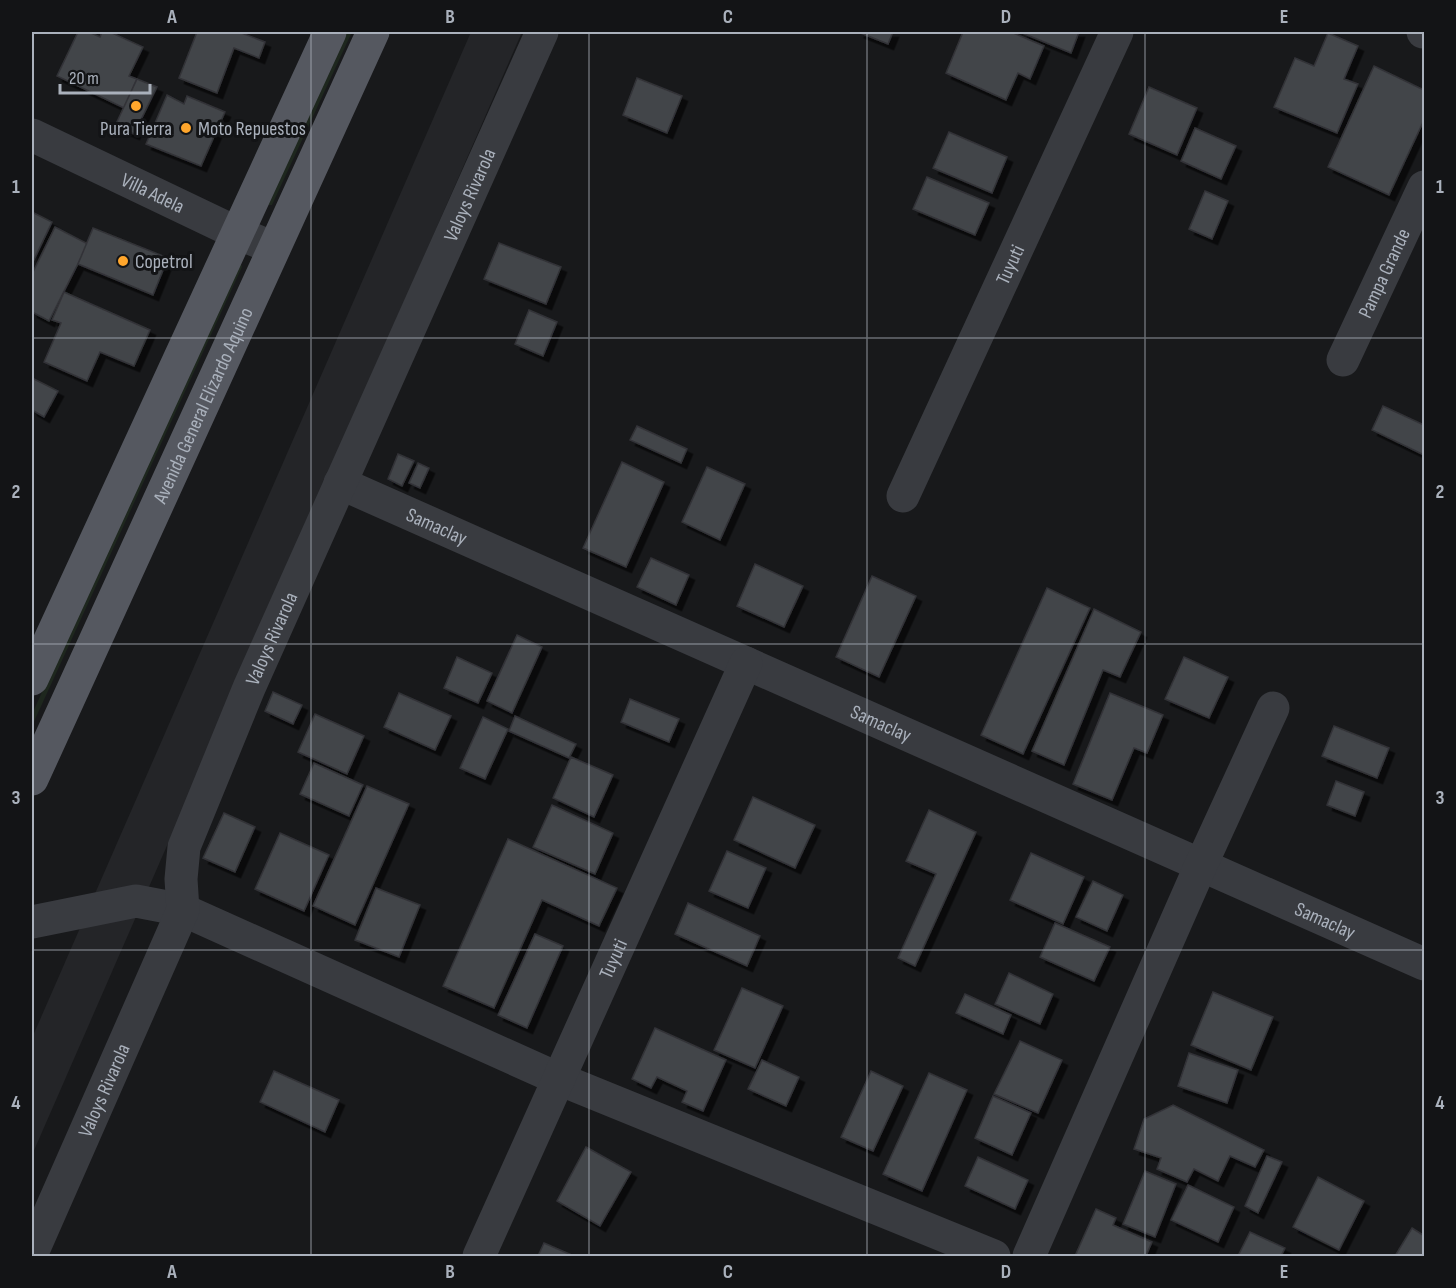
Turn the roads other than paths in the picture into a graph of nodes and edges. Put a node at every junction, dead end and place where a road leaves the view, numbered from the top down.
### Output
1 (330, 32) edge
2 (373, 32) edge
3 (542, 32) edge
4 (1117, 32) edge
5 (32, 135) edge
6 (1425, 187) edge
7 (237, 232) junction
8 (274, 248) junction
9 (1343, 360) dead end
10 (340, 483) junction
11 (903, 496) dead end
12 (746, 663) junction
13 (32, 679) edge
14 (1273, 708) dead end
15 (32, 779) edge
16 (1201, 865) junction
17 (183, 910) junction
18 (32, 922) edge
19 (1425, 964) edge
20 (559, 1079) junction
21 (32, 1253) edge
22 (479, 1257) edge
23 (994, 1257) edge
24 (1029, 1257) edge

1 - 7 main road, Avenida General Elizardo Aquino
2 - 8 main road, Avenida General Elizardo Aquino
3 - 10 street, Valoys Rivarola
4 - 11 street, Tuyuti
5 - 7 street, Villa Adela
6 - 9 street, Pampa Grande
7 - 8 street, Villa Adela
7 - 13 main road, Avenida General Elizardo Aquino
8 - 15 main road, Avenida General Elizardo Aquino
10 - 12 street, Samaclay
10 - 17 street, Valoys Rivarola
12 - 16 street, Samaclay
12 - 20 street, Tuyuti
14 - 16 street
16 - 19 street, Samaclay
16 - 24 street
17 - 18 street
17 - 20 street
17 - 21 street, Valoys Rivarola
20 - 22 street, Tuyuti
20 - 23 street

